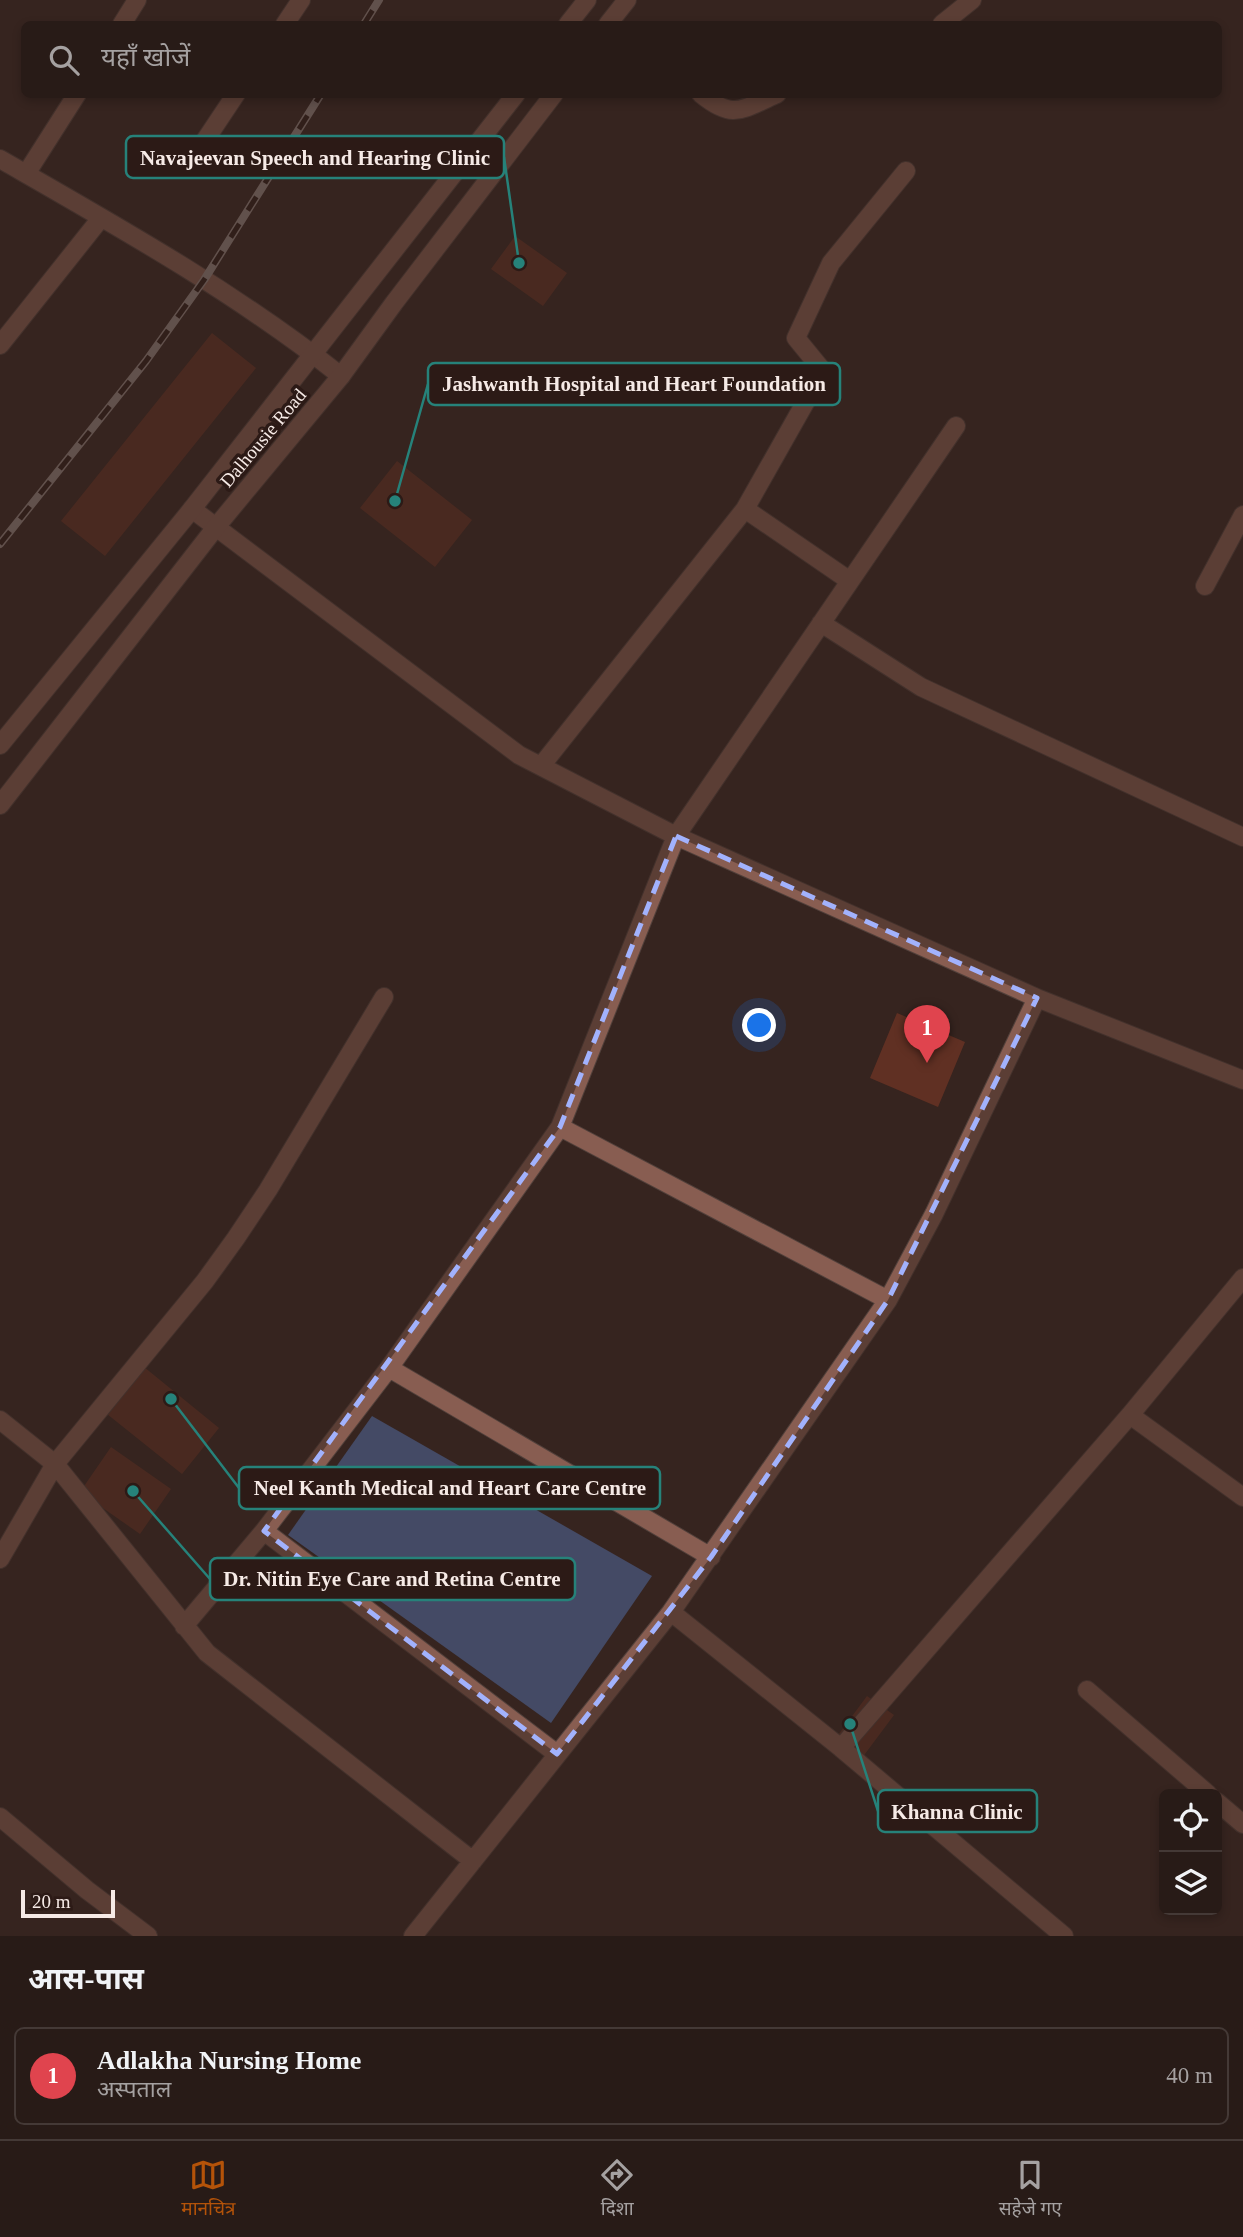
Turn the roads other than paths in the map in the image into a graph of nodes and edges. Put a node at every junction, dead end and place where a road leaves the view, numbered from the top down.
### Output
1 (138, 0) edge
2 (301, 0) edge
3 (587, 0) edge
4 (627, 0) edge
5 (972, 0) edge
6 (124, 21) edge
7 (287, 21) edge
8 (570, 21) edge
9 (613, 21) edge
10 (946, 21) edge
11 (74, 98) edge
12 (233, 98) edge
13 (513, 98) edge
14 (551, 98) edge
15 (706, 98) edge
16 (767, 98) edge
17 (200, 148) dead end
18 (0, 159) edge
19 (906, 171) dead end
20 (26, 174) junction
21 (101, 218) junction
22 (0, 345) edge
23 (313, 354) junction
24 (341, 376) junction
25 (956, 426) dead end
26 (192, 509) junction
27 (745, 509) junction
28 (1243, 515) edge
29 (216, 527) junction
30 (850, 580) junction
31 (1205, 586) dead end
32 (821, 623) junction
33 (0, 745) edge
34 (541, 766) junction
35 (0, 805) edge
36 (676, 836) junction
37 (1243, 837) edge
38 (384, 996) dead end
39 (1037, 998) junction
40 (1243, 1080) edge
41 (560, 1127) junction
42 (1243, 1278) edge
43 (888, 1300) junction
44 (389, 1368) junction
45 (1130, 1415) junction
46 (0, 1420) edge
47 (55, 1464) junction
48 (1243, 1497) edge
49 (264, 1531) junction
50 (710, 1557) junction
51 (0, 1559) edge
52 (671, 1612) junction
53 (184, 1626) junction
54 (1087, 1689) dead end
55 (841, 1748) junction
56 (558, 1754) junction
57 (1202, 1789) edge
58 (1222, 1806) edge
59 (0, 1817) edge
60 (1243, 1824) edge
61 (473, 1861) junction
62 (148, 1936) edge
63 (413, 1936) edge
64 (1064, 1936) edge

1 - 6 street
2 - 7 street
3 - 8 street
4 - 9 street
5 - 10 street
11 - 20 street
12 - 17 street
13 - 23 street, Dalhousie Road
14 - 24 street, Dalhousie Road
15 - 16 street
18 - 20 street
19 - 27 street
20 - 21 street
21 - 22 street
21 - 23 street
23 - 24 street
23 - 26 street, Dalhousie Road
24 - 29 street, Dalhousie Road
25 - 30 street
26 - 29 street
26 - 33 street, Dalhousie Road
27 - 30 street
27 - 34 street
28 - 31 street
29 - 34 street
29 - 35 street, Dalhousie Road
30 - 32 street
32 - 36 street
32 - 37 street
34 - 36 street
36 - 39 street
36 - 41 street
38 - 47 street
39 - 40 street
39 - 43 street
41 - 43 street
41 - 44 street
42 - 45 street
43 - 50 street
44 - 49 street
44 - 50 street
45 - 48 street
45 - 55 street
46 - 47 street
47 - 51 street
47 - 53 street
49 - 53 street
49 - 56 street
50 - 52 street
52 - 55 street
52 - 56 street
53 - 61 street
54 - 57 street
55 - 64 street
56 - 61 street
58 - 60 street
59 - 62 street
61 - 63 street

